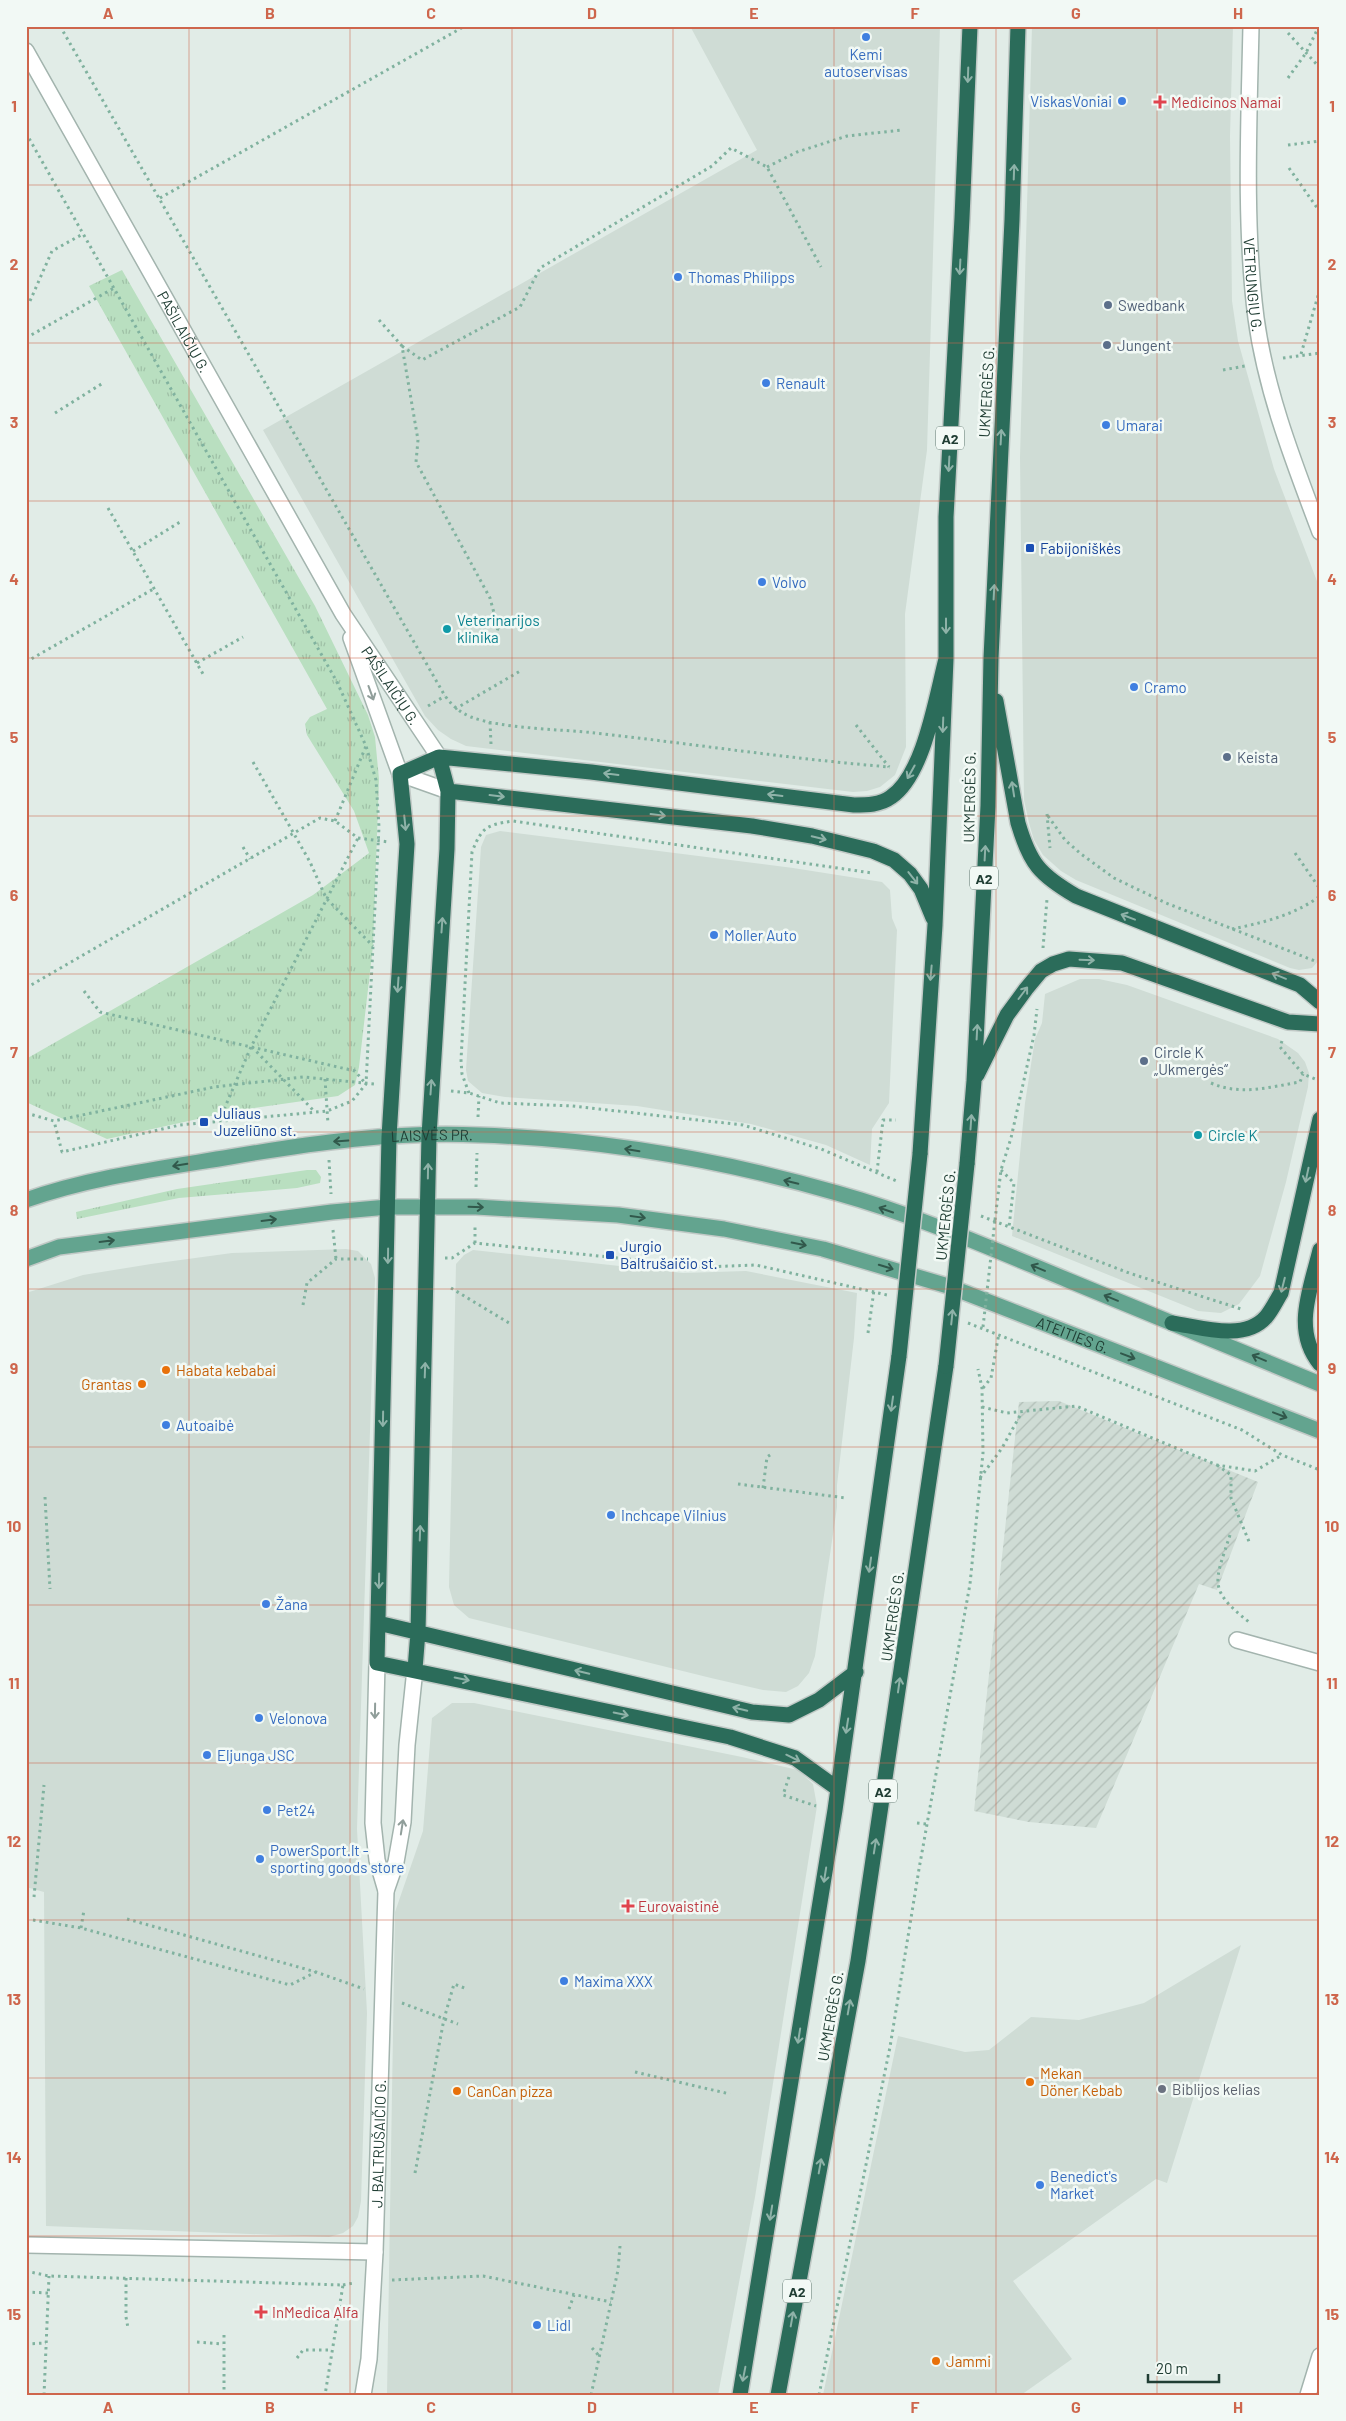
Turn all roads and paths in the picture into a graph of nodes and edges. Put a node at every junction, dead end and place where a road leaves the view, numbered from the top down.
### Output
1 (60, 26) edge
2 (465, 26) edge
3 (970, 26) edge
4 (1018, 26) edge
5 (1251, 26) edge
6 (1319, 26) edge
7 (1288, 33) dead end
8 (26, 51) edge
9 (1306, 53) junction
10 (1320, 68) edge
11 (1288, 78) dead end
12 (902, 130) dead end
13 (26, 133) edge
14 (1320, 141) edge
15 (1288, 145) dead end
16 (767, 167) junction
17 (1289, 168) dead end
18 (160, 198) junction
19 (1320, 212) edge
20 (83, 234) junction
21 (821, 267) dead end
22 (114, 288) junction
23 (1320, 289) edge
24 (30, 301) dead end
25 (379, 320) dead end
26 (26, 338) edge
27 (402, 346) junction
28 (1320, 353) edge
29 (103, 383) dead end
30 (55, 413) dead end
31 (108, 508) dead end
32 (180, 522) dead end
33 (1320, 532) edge
34 (133, 550) junction
35 (155, 588) junction
36 (343, 614) junction
37 (243, 637) dead end
38 (495, 639) dead end
39 (946, 659) junction
40 (26, 662) edge
41 (197, 663) junction
42 (522, 670) dead end
43 (203, 674) dead end
44 (990, 676) junction
45 (455, 709) junction
46 (856, 725) dead end
47 (366, 746) junction
48 (439, 757) junction
49 (253, 762) dead end
50 (400, 774) junction
51 (448, 791) junction
52 (335, 821) junction
53 (294, 833) junction
54 (358, 838) junction
55 (378, 841) junction
56 (243, 847) dead end
57 (1294, 853) dead end
58 (250, 859) junction
59 (878, 874) dead end
60 (1049, 880) junction
61 (1320, 889) edge
62 (1320, 896) edge
63 (326, 898) junction
64 (935, 925) junction
65 (1232, 929) junction
66 (373, 946) junction
67 (1320, 963) edge
68 (1041, 972) junction
69 (26, 988) edge
70 (84, 991) dead end
71 (1320, 1002) edge
72 (1037, 1006) dead end
73 (1320, 1024) edge
74 (252, 1047) junction
75 (1303, 1074) dead end
76 (325, 1079) junction
77 (283, 1080) junction
78 (974, 1081) junction
79 (366, 1084) junction
80 (1211, 1084) dead end
81 (235, 1085) junction
82 (469, 1093) dead end
83 (479, 1096) dead end
84 (314, 1111) junction
85 (328, 1111) junction
86 (26, 1112) edge
87 (1320, 1119) edge
88 (220, 1120) junction
89 (896, 1120) dead end
90 (54, 1121) junction
91 (478, 1134) junction
92 (429, 1136) junction
93 (389, 1137) junction
94 (328, 1142) junction
95 (1001, 1170) junction
96 (876, 1172) dead end
97 (26, 1200) edge
98 (388, 1207) junction
99 (428, 1207) junction
100 (476, 1207) junction
101 (332, 1212) junction
102 (1009, 1227) dead end
103 (475, 1243) junction
104 (1320, 1250) edge
105 (452, 1258) dead end
106 (26, 1259) edge
107 (451, 1288) dead end
108 (874, 1290) junction
109 (891, 1296) dead end
110 (303, 1304) dead end
111 (963, 1321) dead end
112 (509, 1323) dead end
113 (1172, 1323) junction
114 (983, 1327) dead end
115 (868, 1333) dead end
116 (998, 1333) junction
117 (1320, 1364) edge
118 (978, 1369) dead end
119 (1320, 1384) edge
120 (982, 1388) junction
121 (982, 1407) junction
122 (1022, 1412) junction
123 (1320, 1431) edge
124 (773, 1453) dead end
125 (1282, 1455) junction
126 (1216, 1465) junction
127 (1320, 1470) edge
128 (980, 1479) junction
129 (738, 1484) dead end
130 (763, 1488) junction
131 (44, 1497) dead end
132 (846, 1498) dead end
133 (1230, 1535) dead end
134 (1250, 1544) dead end
135 (50, 1589) dead end
136 (378, 1623) junction
137 (1254, 1626) dead end
138 (418, 1632) junction
139 (1237, 1640) dead end
140 (377, 1662) junction
141 (1320, 1663) edge
142 (415, 1669) junction
143 (856, 1672) junction
144 (791, 1769) dead end
145 (44, 1785) dead end
146 (838, 1789) junction
147 (817, 1806) dead end
148 (917, 1823) dead end
149 (927, 1824) junction
150 (386, 1891) junction
151 (34, 1897) dead end
152 (84, 1910) dead end
153 (126, 1919) dead end
154 (33, 1920) dead end
155 (81, 1928) junction
156 (316, 1972) junction
157 (467, 1989) dead end
158 (382, 1995) junction
159 (444, 2018) junction
160 (458, 2024) dead end
161 (636, 2072) dead end
162 (730, 2094) dead end
163 (415, 2173) dead end
164 (26, 2245) edge
165 (620, 2246) dead end
166 (375, 2252) junction
167 (26, 2271) edge
168 (49, 2276) junction
169 (126, 2278) junction
170 (389, 2280) dead end
171 (359, 2282) dead end
172 (342, 2285) junction
173 (26, 2292) edge
174 (48, 2293) junction
175 (574, 2295) junction
176 (611, 2302) junction
177 (569, 2309) dead end
178 (128, 2328) dead end
179 (224, 2335) dead end
180 (197, 2342) dead end
181 (46, 2343) junction
182 (26, 2344) edge
183 (223, 2344) junction
184 (592, 2348) dead end
185 (332, 2350) junction
186 (1320, 2356) edge
187 (600, 2357) junction
188 (297, 2358) dead end
189 (44, 2395) edge
190 (224, 2395) edge
191 (325, 2395) edge
192 (363, 2395) edge
193 (591, 2395) edge
194 (740, 2395) edge
195 (778, 2395) edge
196 (819, 2395) edge
197 (1308, 2395) edge

1 - 18 path
2 - 18 path
3 -> 39 highway, UKMERGĖS G. / A2
44 -> 4 highway, UKMERGĖS G. / A2
5 - 33 street, VĖTRUNGIŲ G.
6 - 9 path
7 - 9 path
8 - 36 street, PAŠILAIČIŲ G.
9 - 10 path
9 - 11 path
12 - 16 path
13 - 20 path
14 - 15 path
16 - 21 path
16 - 27 path
17 - 19 path
18 - 45 path
20 - 22 path
20 - 24 path
22 - 26 path
22 - 47 path
23 - 28 path
25 - 27 path
27 - 38 path
29 - 30 path
31 - 34 path
32 - 34 path
34 - 35 path
35 - 40 path
35 - 41 path
36 - 48 street, PAŠILAIČIŲ G.
36 -> 50 street, PAŠILAIČIŲ G.
37 - 41 path
39 -> 48 highway
39 -> 64 highway, UKMERGĖS G. / A2
41 - 43 path
42 - 45 path
60 -> 44 highway
78 -> 44 highway, UKMERGĖS G. / A2
45 - 46 path
47 - 52 path
47 - 55 path
48 - 50 highway
48 - 51 highway
49 - 53 path
50 - 51 street
50 -> 93 highway
51 -> 64 highway
92 -> 51 highway
52 - 53 path
52 - 54 path
53 - 58 path
53 - 63 path
54 - 55 path
54 - 63 path
55 - 66 path
56 - 58 path
57 - 61 path
58 - 69 path
59 - 82 path
60 - 65 path
60 - 68 path
71 -> 60 highway
62 - 65 path
63 - 66 path
63 - 74 path
64 -> 143 highway, UKMERGĖS G. / A2, bridge
65 - 67 path
66 - 79 path
68 -> 73 highway
78 -> 68 highway
70 - 74 path
72 - 95 path
74 - 77 path
74 - 79 path
74 - 81 path
75 - 80 path
76 - 77 path
76 - 79 path
76 - 85 path
77 - 81 path
77 - 84 path
195 -> 78 highway, UKMERGĖS G. / A2, bridge
79 - 85 path
81 - 88 path
81 - 90 path
83 - 91 path
84 - 85 path
84 - 88 path
85 - 94 path
86 - 90 path
87 -> 113 highway
88 - 90 path
89 - 96 path
91 - 92 main road, LAISVĖS PR.
91 - 100 path
113 -> 91 main road, LAISVĖS PR.
92 - 93 main road, LAISVĖS PR.
99 -> 92 highway
93 -> 94 main road, LAISVĖS PR.
93 - 98 highway
94 -> 97 main road, LAISVĖS PR.
94 - 101 path
95 - 102 path
95 - 114 path, bridge
98 - 99 main road
98 - 101 main road
98 -> 136 highway
99 - 100 main road
138 -> 99 highway
100 - 103 path
100 -> 123 main road, ATEITIES G.
106 -> 101 main road
101 - 110 path
103 - 105 path
103 - 108 path
104 - 117 highway
107 - 112 path
108 - 109 path
108 - 115 path
111 - 116 path
119 -> 113 main road
116 - 120 path
116 - 125 path
118 - 120 path
120 - 121 path
121 - 122 path
121 - 128 path
122 - 126 path
122 - 128 path
124 - 130 path
125 - 126 path
125 - 127 path
126 - 134 path
128 - 149 path
129 - 130 path
130 - 132 path
131 - 135 path
133 - 137 path
136 - 138 highway
136 - 140 highway
138 - 142 highway
143 -> 138 highway
139 - 141 street
140 - 142 highway
140 -> 150 street, J. BALTRUŠAIČIO G.
142 -> 146 highway
150 -> 142 street, J. BALTRUŠAIČIO G.
143 -> 146 highway, UKMERGĖS G. / A2
144 - 147 path
145 - 151 path
146 -> 194 highway, UKMERGĖS G. / A2
148 - 149 path
149 - 196 path
150 - 158 street, J. BALTRUŠAIČIO G.
152 - 155 path
153 - 156 path
154 - 155 path
155 - 156 path
156 - 158 path
157 - 159 path
158 - 159 path
158 - 166 street, J. BALTRUŠAIČIO G.
159 - 160 path
159 - 163 path
161 - 162 path
164 - 166 street
165 - 176 path
166 - 192 street, J. BALTRUŠAIČIO G.
167 - 168 path
168 - 169 path
168 - 174 path
169 - 172 path
169 - 178 path
170 - 175 path
171 - 172 path
172 - 185 path
173 - 174 path
174 - 181 path
175 - 176 path
175 - 177 path
176 - 187 path
179 - 183 path
180 - 183 path
181 - 182 path
181 - 189 path
183 - 190 path
184 - 187 path
185 - 188 path
185 - 191 path
186 - 197 street
187 - 193 path

